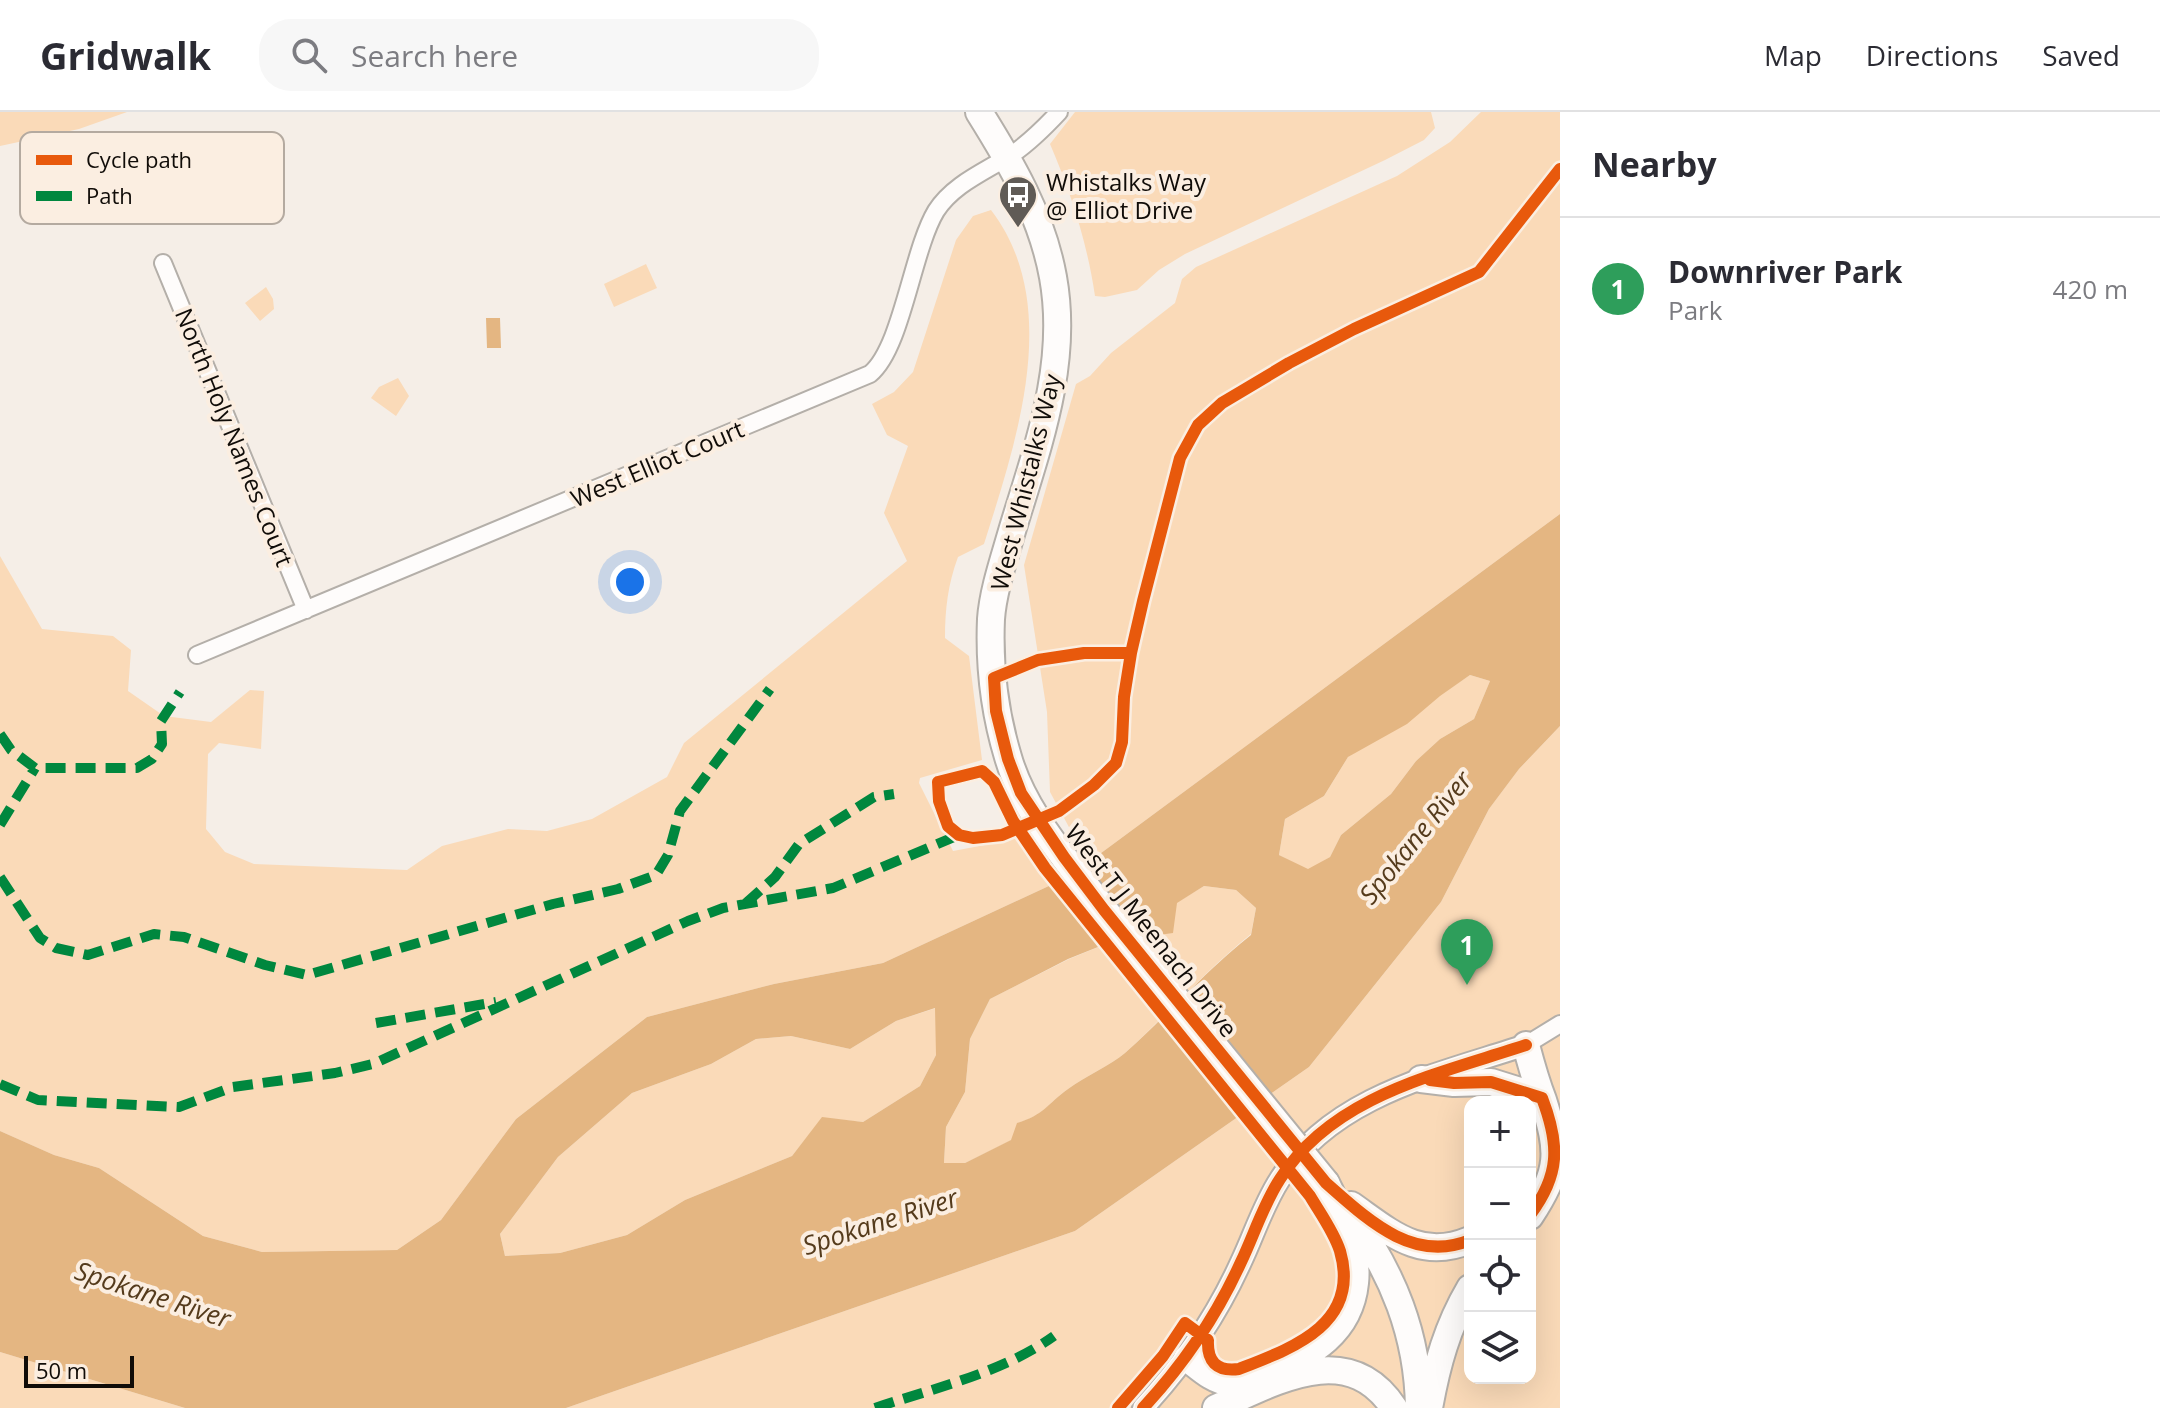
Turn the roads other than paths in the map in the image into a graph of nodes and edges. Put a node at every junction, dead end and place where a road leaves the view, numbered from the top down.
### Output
1 (979, 112) edge
2 (1059, 112) edge
3 (1006, 158) junction
4 (163, 263) dead end
5 (306, 610) junction
6 (197, 655) dead end
7 (994, 678) joint
8 (1560, 1024) edge
9 (1526, 1045) junction
10 (1421, 1079) junction
11 (1542, 1098) junction
12 (1326, 1183) junction
13 (1536, 1207) edge
14 (1464, 1242) edge
15 (1464, 1298) edge
16 (1182, 1365) junction
17 (1227, 1403) edge
18 (1143, 1408) edge
19 (1394, 1408) edge
20 (1419, 1408) edge
21 (1429, 1408) edge

1 - 3 main road, West Whistalks Way
2 - 3 street, West Elliot Court
3 - 5 street, West Elliot Court
3 - 7 main road, West Whistalks Way
4 - 5 street, North Holy Names Court
5 - 6 street, West Elliot Court
7 - 12 main road, West T J Meenach Drive, bridge
8 - 9 street
9 - 10 street
9 - 11 main road
10 - 11 main road
10 - 16 street
11 - 13 main road
12 - 14 main road
12 - 16 main road
12 - 20 main road
15 - 21 main road
16 - 17 main road
16 - 18 street
17 - 19 main road

